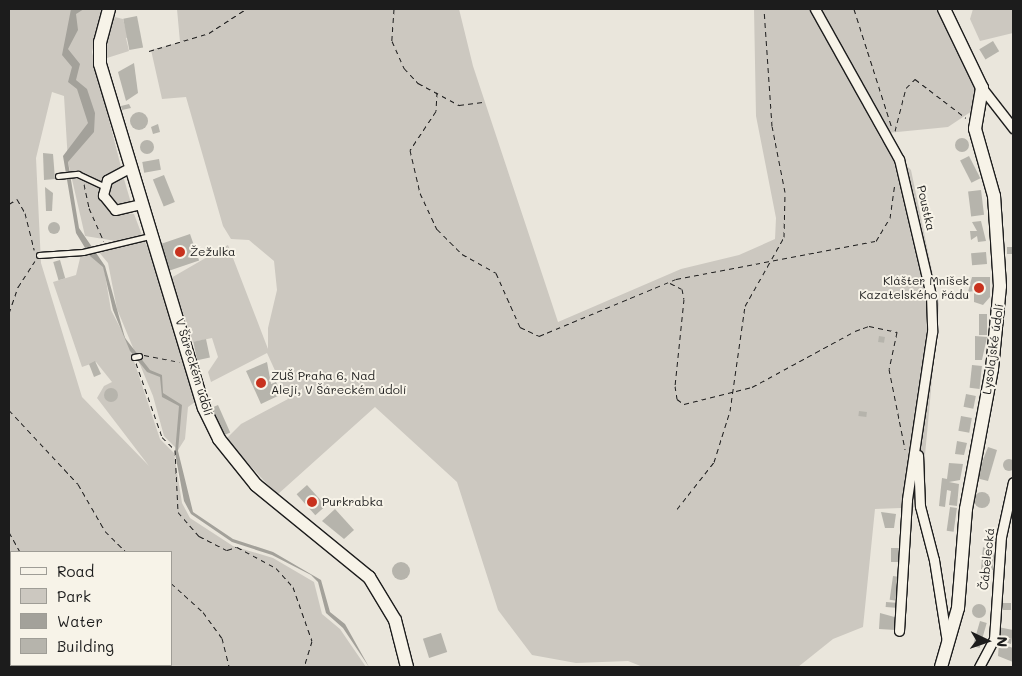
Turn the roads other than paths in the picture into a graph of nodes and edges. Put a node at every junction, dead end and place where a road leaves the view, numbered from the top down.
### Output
1 (109, 9) edge
2 (815, 9) edge
3 (944, 9) edge
4 (982, 88) junction
5 (1013, 128) edge
6 (131, 167) junction
7 (58, 176) dead end
8 (104, 186) junction
9 (140, 204) junction
10 (150, 236) junction
11 (39, 255) road end
12 (918, 434) junction
13 (1013, 482) edge
14 (899, 631) dead end
15 (950, 646) junction
16 (407, 667) edge
17 (941, 667) edge
18 (980, 667) edge

1 - 6 street, V Šáreckém údolí
2 - 12 street, Poustka
3 - 4 street
4 - 5 street
4 - 15 street, Lysolajské údolí
6 - 8 street
6 - 9 street, V Šáreckém údolí
7 - 8 lane
8 - 9 street
9 - 10 street, V Šáreckém údolí
10 - 11 lane
10 - 16 street, V Šáreckém údolí
12 - 14 street, Poustka
12 - 15 street, Poustka
13 - 18 street, Čábelecká
15 - 17 street, Lysolajské údolí

